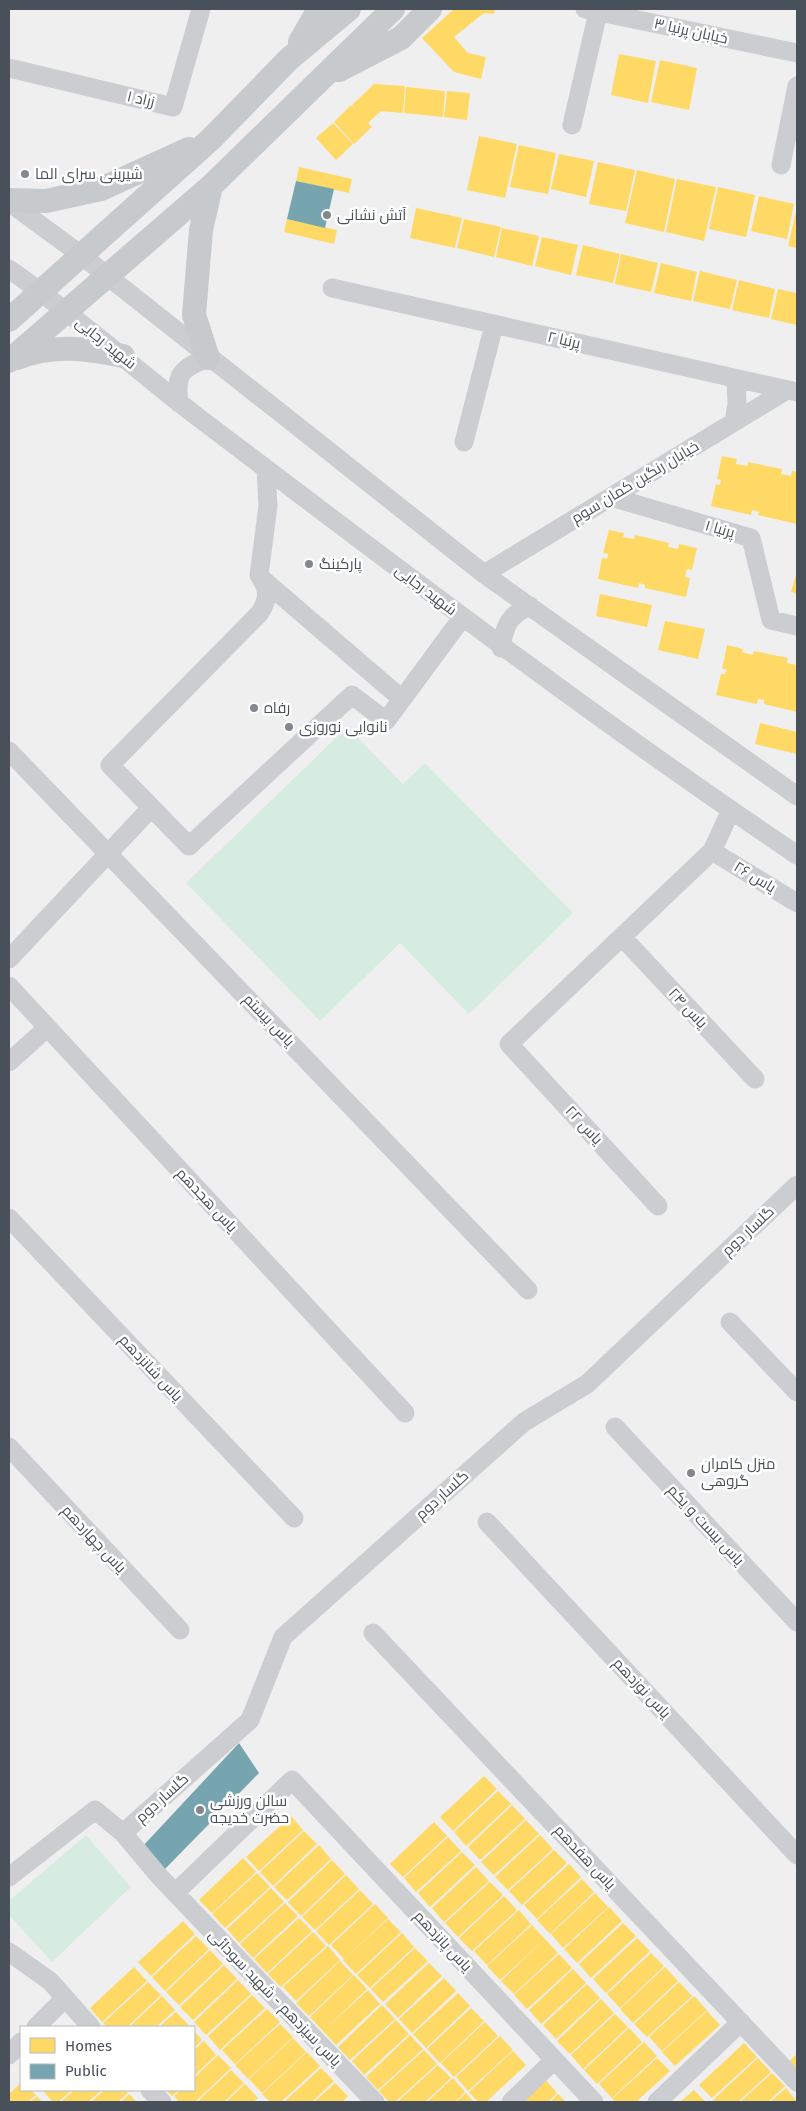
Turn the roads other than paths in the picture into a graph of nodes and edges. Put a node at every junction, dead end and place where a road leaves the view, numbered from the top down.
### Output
1 (201, 9) edge
2 (308, 9) edge
3 (320, 9) edge
4 (348, 9) edge
5 (430, 9) edge
6 (592, 10) edge
7 (385, 16) edge
8 (797, 53) edge
9 (289, 59) junction
10 (9, 68) edge
11 (313, 84) junction
12 (797, 86) edge
13 (572, 125) dead end
14 (211, 139) junction
15 (781, 165) dead end
16 (211, 186) junction
17 (9, 201) edge
18 (81, 255) junction
19 (9, 269) edge
20 (106, 276) junction
21 (332, 288) dead end
22 (41, 291) junction
23 (66, 311) junction
24 (9, 320) edge
25 (494, 325) junction
26 (123, 356) junction
27 (208, 358) junction
28 (10, 361) edge
29 (736, 379) junction
30 (792, 391) edge
31 (179, 403) junction
32 (734, 422) junction
33 (464, 442) dead end
34 (266, 469) junction
35 (611, 497) junction
36 (484, 574) junction
37 (259, 575) junction
38 (530, 606) junction
39 (462, 618) junction
40 (797, 626) edge
41 (502, 648) junction
42 (402, 699) junction
43 (9, 751) edge
44 (797, 796) edge
45 (151, 808) junction
46 (731, 810) junction
47 (712, 851) junction
48 (108, 853) junction
49 (797, 854) edge
50 (797, 903) edge
51 (622, 937) junction
52 (9, 960) edge
53 (9, 986) edge
54 (47, 1028) junction
55 (9, 1062) edge
56 (755, 1079) dead end
57 (797, 1185) edge
58 (658, 1206) dead end
59 (9, 1218) edge
60 (528, 1290) dead end
61 (730, 1322) dead end
62 (797, 1392) edge
63 (405, 1413) dead end
64 (615, 1427) dead end
65 (9, 1447) edge
66 (294, 1518) dead end
67 (487, 1522) dead end
68 (797, 1622) edge
69 (180, 1630) dead end
70 (373, 1633) dead end
71 (123, 1834) junction
72 (793, 1842) edge
73 (9, 1877) edge
74 (175, 1893) junction
75 (9, 1952) edge
76 (64, 1999) junction
77 (741, 2022) junction
78 (37, 2026) edge
79 (90, 2026) edge
80 (20, 2043) edge
81 (9, 2055) edge
82 (554, 2060) junction
83 (797, 2082) edge
84 (151, 2091) edge
85 (162, 2102) edge
86 (375, 2102) edge
87 (511, 2102) edge
88 (594, 2102) edge
89 (657, 2102) edge

1 - 10 street, زراد ۱
2 - 9 street
3 - 9 main road
4 - 9 main road
5 - 11 main road
6 - 8 street, خیابان پرنیا ۳
6 - 13 street
7 - 11 main road
9 - 14 main road
11 - 16 main road
12 - 15 street
14 - 17 main road
14 - 18 main road
16 - 20 main road
16 - 27 main road
17 - 18 street
18 - 20 street
18 - 22 main road
19 - 22 street
20 - 23 main road
20 - 27 street
21 - 25 street, پرنیا ۲
22 - 23 street, شهید رجایی
22 - 24 main road
23 - 26 street, شهید رجایی
23 - 28 main road
25 - 29 street, پرنیا ۲
25 - 33 street
26 - 28 main road
26 - 31 street, شهید رجایی
27 - 31 street
27 - 36 street
29 - 30 street, پرنیا ۲
29 - 32 street
30 - 32 street, خیابان رنگین کمان سوم
31 - 34 street, شهید رجایی
32 - 35 street, خیابان رنگین کمان سوم
34 - 37 street
34 - 39 street, شهید رجایی
35 - 36 street, خیابان رنگین کمان سوم
35 - 40 street, پرنیا ۱
36 - 38 street
37 - 42 street
37 - 45 street
38 - 41 street
38 - 44 street
39 - 41 street, شهید رجایی
39 - 42 street
41 - 46 street, شهید رجایی
42 - 45 street
43 - 48 street, یاس بیستم
45 - 48 street
46 - 47 street
46 - 49 street, شهید رجایی
47 - 50 street, یاس ۲۶
47 - 51 street
48 - 52 street
48 - 60 street, یاس بیستم
51 - 56 street, یاس ۲۴
51 - 58 street, یاس ۲۲
53 - 54 street, یاس هجدهم
54 - 55 street
54 - 63 street, یاس هجدهم
57 - 71 street, گلسار دوم
59 - 66 street, یاس شانزدهم
61 - 62 street
64 - 68 street, یاس بیست و یکم
65 - 69 street, یاس چهاردهم
67 - 72 street, یاس نوزدهم
70 - 77 street, یاس هفدهم
71 - 73 street, یاس سیزدهم - شهید سودائی
71 - 74 street, یاس سیزدهم - شهید سودائی
74 - 82 street, یاس پانزدهم
74 - 86 street, یاس سیزدهم - شهید سودائی
75 - 76 street
76 - 78 street
76 - 79 street
77 - 83 street, یاس هفدهم
77 - 89 street
80 - 81 street
82 - 87 street
82 - 88 street, یاس پانزدهم
84 - 85 street

